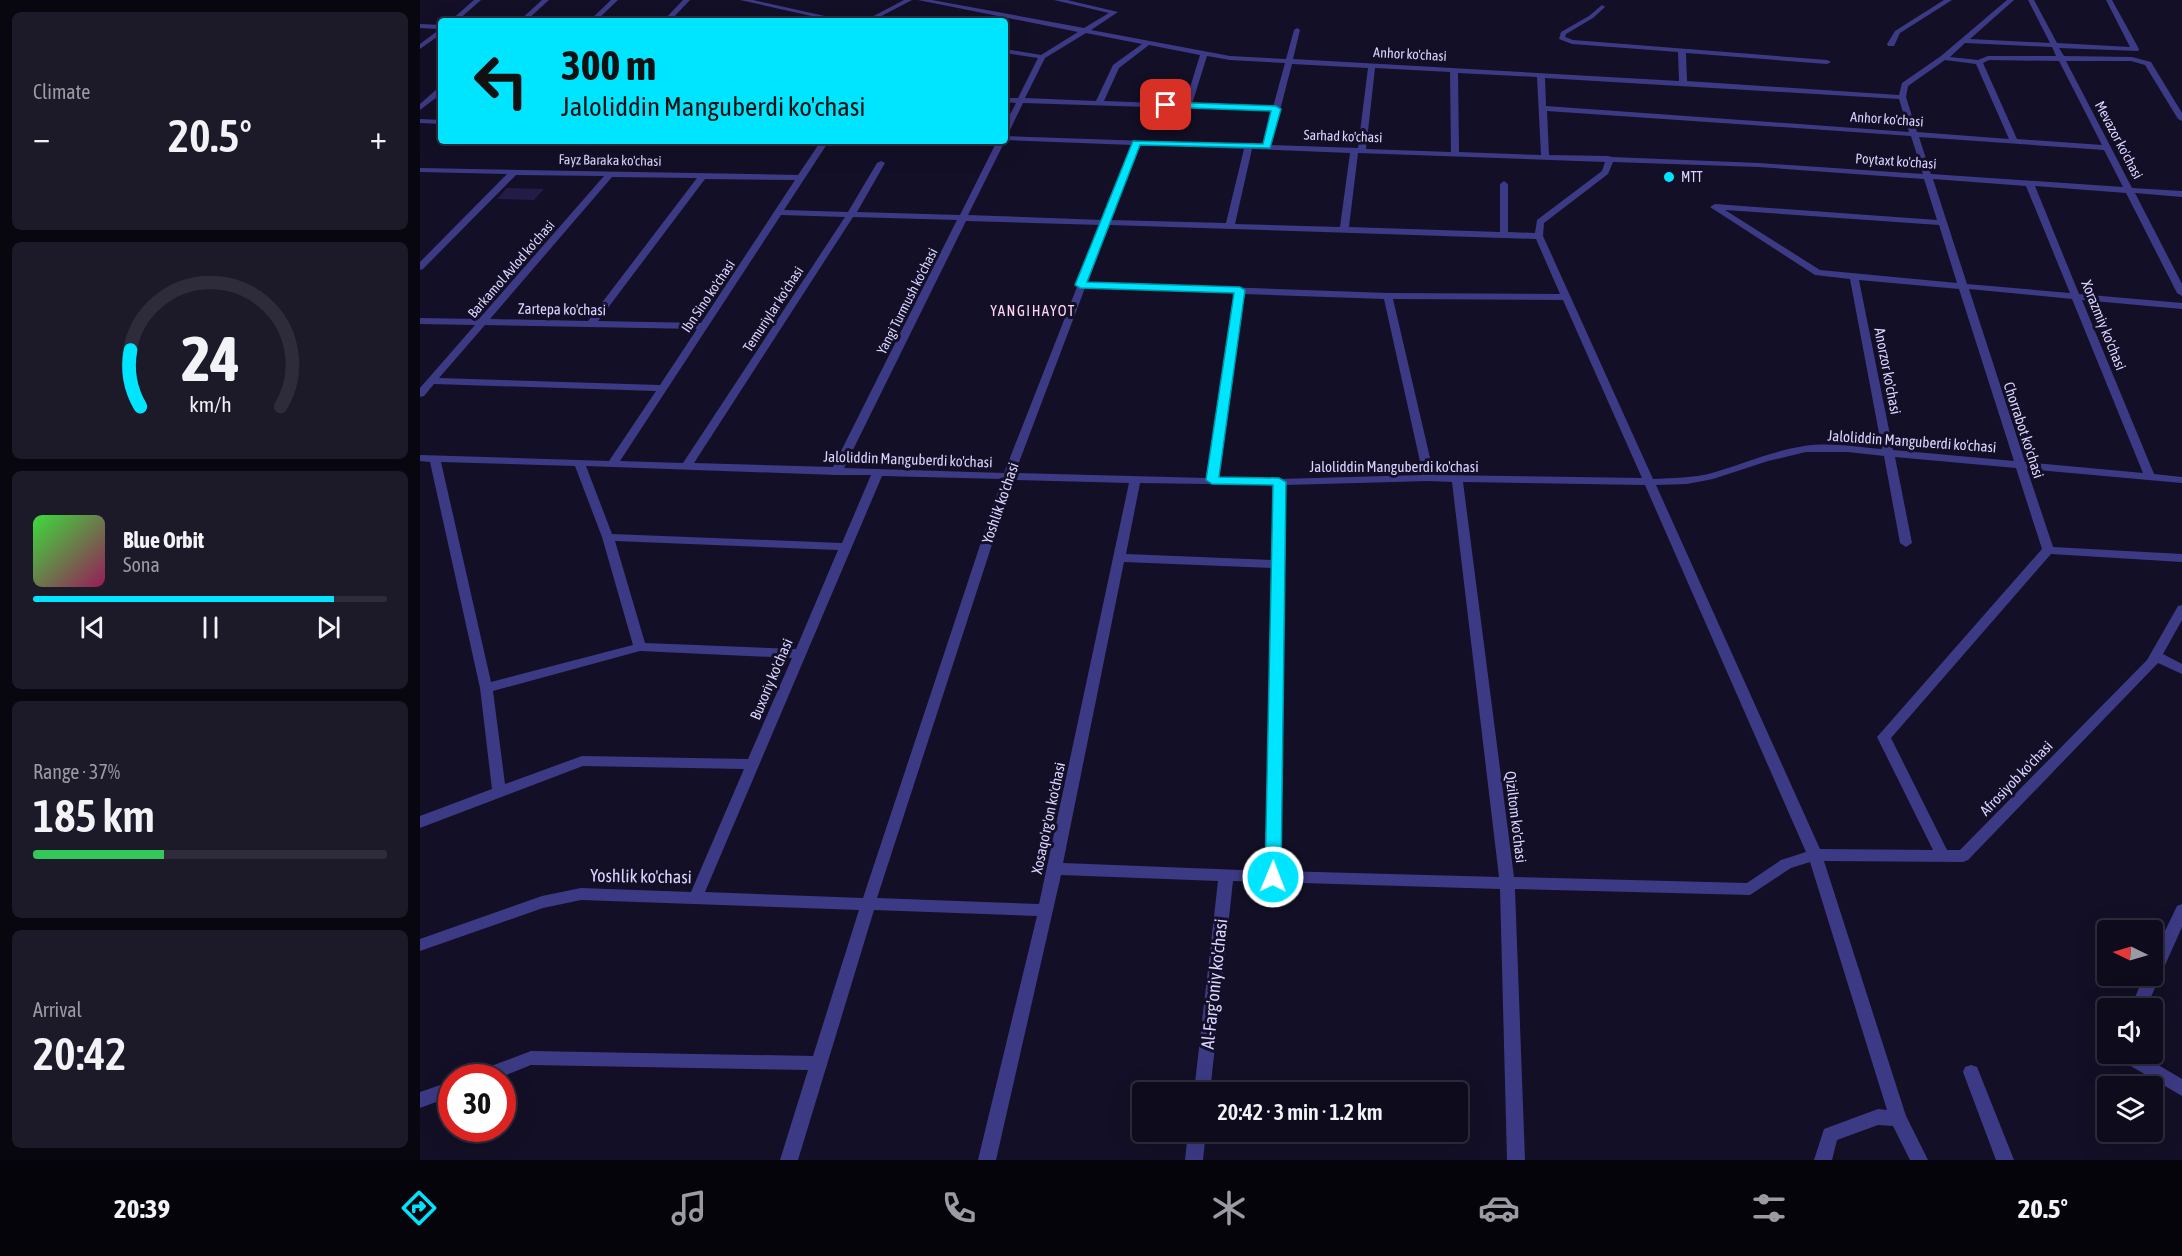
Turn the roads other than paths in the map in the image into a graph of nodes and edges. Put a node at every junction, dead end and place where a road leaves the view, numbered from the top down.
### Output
1 (478, 0) edge
2 (546, 0) edge
3 (615, 0) edge
4 (687, 0) edge
5 (743, 0) edge
6 (909, 0) edge
7 (921, 0) edge
8 (1057, 0) edge
9 (1949, 0) edge
10 (2031, 0) edge
11 (2109, 0) edge
12 (2008, 1) edge
13 (1602, 7) dead end
14 (457, 18) edge
15 (525, 18) edge
16 (595, 18) edge
17 (669, 18) edge
18 (830, 18) edge
19 (873, 18) edge
20 (420, 26) edge
21 (438, 29) edge
22 (1297, 30) dead end
23 (438, 32) edge
24 (1083, 32) junction
25 (1963, 42) junction
26 (1146, 44) junction
27 (1890, 44) dead end
28 (420, 47) edge
29 (2055, 47) junction
30 (1008, 51) edge
31 (1682, 51) junction
32 (1204, 54) junction
33 (1042, 57) junction
34 (1944, 58) junction
35 (2062, 59) junction
36 (1288, 61) junction
37 (1827, 62) dead end
38 (1979, 62) junction
39 (1372, 65) junction
40 (1454, 70) junction
41 (1541, 74) junction
42 (1683, 82) junction
43 (438, 93) edge
44 (1902, 97) junction
45 (1008, 100) edge
46 (1020, 100) junction
47 (1099, 103) junction
48 (1188, 106) junction
49 (420, 108) edge
50 (1542, 108) junction
51 (1276, 109) junction
52 (2182, 119) edge
53 (420, 121) edge
54 (438, 122) edge
55 (1008, 126) edge
56 (1913, 134) junction
57 (1008, 138) edge
58 (1137, 142) junction
59 (2014, 142) junction
60 (823, 144) edge
61 (1000, 144) edge
62 (1249, 146) junction
63 (1267, 147) junction
64 (2107, 148) junction
65 (1358, 150) junction
66 (1455, 153) junction
67 (1545, 155) junction
68 (1608, 158) junction
69 (881, 163) dead end
70 (420, 170) edge
71 (514, 172) junction
72 (610, 174) junction
73 (703, 176) junction
74 (1927, 177) junction
75 (800, 178) junction
76 (1504, 184) dead end
77 (2030, 184) junction
78 (2130, 191) junction
79 (2182, 194) edge
80 (779, 212) junction
81 (851, 214) junction
82 (965, 217) junction
83 (1107, 221) junction
84 (1942, 224) junction
85 (1230, 226) junction
86 (1344, 229) junction
87 (1504, 234) junction
88 (1539, 236) junction
89 (420, 267) edge
90 (1854, 276) junction
91 (1080, 285) junction
92 (1962, 286) junction
93 (1240, 290) junction
94 (2182, 293) edge
95 (1388, 296) junction
96 (2075, 296) junction
97 (1567, 297) junction
98 (2182, 306) edge
99 (420, 321) edge
100 (482, 322) junction
101 (591, 324) junction
102 (704, 326) junction
103 (432, 381) junction
104 (663, 388) junction
105 (420, 394) edge
106 (1889, 452) junction
107 (420, 458) edge
108 (435, 459) junction
109 (579, 463) junction
110 (2019, 464) junction
111 (612, 465) junction
112 (686, 467) junction
113 (836, 472) junction
114 (877, 474) junction
115 (1008, 477) junction
116 (2150, 477) junction
117 (1429, 478) junction
118 (1135, 480) junction
119 (1212, 480) junction
120 (1457, 480) junction
121 (2182, 480) edge
122 (1279, 482) junction
123 (1650, 482) junction
124 (608, 537) junction
125 (1906, 543) dead end
126 (845, 547) junction
127 (2049, 550) junction
128 (1118, 558) junction
129 (2182, 558) edge
130 (1278, 564) junction
131 (2182, 609) edge
132 (640, 647) junction
133 (799, 654) junction
134 (2156, 656) junction
135 (2182, 670) edge
136 (486, 688) junction
137 (754, 764) junction
138 (499, 792) junction
139 (420, 822) edge
140 (1815, 855) junction
141 (1943, 856) junction
142 (1055, 869) junction
143 (1226, 876) junction
144 (1273, 877) junction
145 (1507, 882) junction
146 (696, 897) junction
147 (868, 904) junction
148 (1045, 910) junction
149 (2182, 910) edge
150 (420, 945) edge
151 (2142, 998) edge
152 (820, 1063) junction
153 (515, 1064) edge
154 (2142, 1064) edge
155 (1971, 1072) dead end
156 (1203, 1082) edge
157 (2182, 1088) edge
158 (438, 1093) edge
159 (420, 1100) edge
160 (1898, 1119) junction
161 (1196, 1142) edge
162 (789, 1160) edge
163 (987, 1160) edge
164 (1194, 1160) edge
165 (1516, 1160) edge
166 (1823, 1160) edge
167 (1919, 1160) edge
168 (2005, 1160) edge

1 - 14 street
2 - 15 street
3 - 16 street
4 - 17 street
5 - 18 street
6 - 19 street
7 - 24 street, Anhor ko'chasi
8 - 24 street
9 - 27 street
10 - 29 street, Mevazor ko'chasi
11 - 29 street
12 - 25 street
13 - 31 street
20 - 21 street
22 - 36 street
23 - 28 street
24 - 26 street, Anhor ko'chasi
24 - 33 street
25 - 29 street
25 - 34 street
26 - 32 street, Anhor ko'chasi
26 - 47 street
29 - 35 street, Mevazor ko'chasi
30 - 33 street
31 - 37 street
31 - 42 street
32 - 36 street, Anhor ko'chasi
32 - 48 street
33 - 46 street
34 - 38 street
34 - 44 street
35 - 38 street
35 - 52 street
35 - 64 street, Mevazor ko'chasi
36 - 39 street, Anhor ko'chasi
36 - 51 street
38 - 59 street
39 - 40 street, Anhor ko'chasi
39 - 65 street
40 - 41 street, Anhor ko'chasi
40 - 66 street
41 - 42 street, Anhor ko'chasi
41 - 50 street
42 - 44 street, Anhor ko'chasi
43 - 49 street
44 - 56 street, Chorrabot ko'chasi
45 - 46 street
46 - 47 street
46 - 55 street
47 - 48 street
48 - 51 street
50 - 56 street, Anhor ko'chasi
50 - 67 street
51 - 63 street
53 - 54 street
56 - 59 street, Anhor ko'chasi
56 - 74 street, Chorrabot ko'chasi
57 - 58 street, Sarhad ko'chasi
58 - 62 street, Sarhad ko'chasi
58 - 83 street, Yoshlik ko'chasi
59 - 64 street, Anhor ko'chasi
60 - 75 street, Ibn Sino ko'chasi
61 - 82 street, Yangi Turmush ko'chasi
62 - 63 street, Sarhad ko'chasi
62 - 85 street
63 - 65 street, Sarhad ko'chasi
64 - 78 street, Mevazor ko'chasi
65 - 66 street, Sarhad ko'chasi
65 - 86 street
66 - 67 street, Sarhad ko'chasi
67 - 68 street, Sarhad ko'chasi
68 - 74 street, Poytaxt ko'chasi
68 - 88 street
69 - 81 street, Temuriylar ko'chasi
70 - 71 street, Fayz Baraka ko'chasi
71 - 72 street, Fayz Baraka ko'chasi
71 - 89 street
72 - 73 street, Fayz Baraka ko'chasi
72 - 100 street, Barkamol Avlod ko'chasi
73 - 75 street, Fayz Baraka ko'chasi
73 - 101 street
74 - 77 street, Poytaxt ko'chasi
74 - 84 street, Chorrabot ko'chasi
75 - 80 street, Ibn Sino ko'chasi
76 - 87 street
77 - 78 street, Poytaxt ko'chasi
77 - 96 street, Xorazmiy ko'chasi
78 - 79 street, Poytaxt ko'chasi
78 - 94 street, Mevazor ko'chasi
80 - 81 street
80 - 102 street, Ibn Sino ko'chasi
81 - 82 street
81 - 112 street, Temuriylar ko'chasi
82 - 83 street
82 - 113 street, Yangi Turmush ko'chasi
83 - 85 street
83 - 91 street, Yoshlik ko'chasi
84 - 90 street
84 - 92 street, Chorrabot ko'chasi
85 - 86 street
86 - 87 street
87 - 88 street
88 - 97 street
90 - 92 street
90 - 106 street, Anorzor ko'chasi
91 - 93 street
91 - 115 street, Yoshlik ko'chasi
92 - 96 street
92 - 110 street, Chorrabot ko'chasi
93 - 95 street
93 - 119 street
95 - 97 street
95 - 117 street
96 - 98 street
96 - 116 street, Xorazmiy ko'chasi
97 - 123 street
99 - 100 street, Zartepa ko'chasi
100 - 101 street, Zartepa ko'chasi
100 - 103 street, Barkamol Avlod ko'chasi
101 - 102 street, Zartepa ko'chasi
102 - 104 street, Ibn Sino ko'chasi
103 - 104 street
103 - 105 street, Barkamol Avlod ko'chasi
104 - 111 street, Ibn Sino ko'chasi
106 - 110 street, Jaloliddin Manguberdi ko'chasi
106 - 123 street, Jaloliddin Manguberdi ko'chasi
106 - 125 street, Anorzor ko'chasi
107 - 108 street, Jaloliddin Manguberdi ko'chasi
108 - 109 street, Jaloliddin Manguberdi ko'chasi
108 - 136 street
109 - 111 street, Jaloliddin Manguberdi ko'chasi
109 - 124 street
110 - 116 street, Jaloliddin Manguberdi ko'chasi
110 - 127 street, Chorrabot ko'chasi
111 - 112 street, Jaloliddin Manguberdi ko'chasi
112 - 113 street, Jaloliddin Manguberdi ko'chasi
113 - 114 street, Jaloliddin Manguberdi ko'chasi
114 - 115 street, Jaloliddin Manguberdi ko'chasi
114 - 126 street, Buxoriy ko'chasi
115 - 118 street, Jaloliddin Manguberdi ko'chasi
115 - 147 street, Yoshlik ko'chasi
116 - 121 street, Jaloliddin Manguberdi ko'chasi
117 - 120 street, Jaloliddin Manguberdi ko'chasi
117 - 122 street, Jaloliddin Manguberdi ko'chasi
118 - 119 street, Jaloliddin Manguberdi ko'chasi
118 - 128 street, Xosaqo'rg'on ko'chasi
119 - 122 street, Jaloliddin Manguberdi ko'chasi
120 - 123 street, Jaloliddin Manguberdi ko'chasi
120 - 145 street, Qiziltom ko'chasi
122 - 130 street
123 - 140 street
124 - 126 street
124 - 132 street
126 - 133 street, Buxoriy ko'chasi
127 - 129 street
127 - 141 street
128 - 130 street
128 - 142 street, Xosaqo'rg'on ko'chasi
130 - 144 street
131 - 134 street, Afrosiyob ko'chasi
132 - 133 street
132 - 136 street
133 - 137 street, Buxoriy ko'chasi
134 - 135 street
134 - 141 street, Afrosiyob ko'chasi
136 - 138 street
137 - 138 street
137 - 146 street, Buxoriy ko'chasi
138 - 139 street
140 - 141 street, Afrosiyob ko'chasi
140 - 145 street, Afrosiyob ko'chasi
140 - 160 street
142 - 143 street, Afrosiyob ko'chasi
142 - 148 street, Xosaqo'rg'on ko'chasi
143 - 144 street, Afrosiyob ko'chasi
143 - 156 street, Al-Farg'oniy ko'chasi
144 - 145 street, Afrosiyob ko'chasi
145 - 165 street, Qiziltom ko'chasi
146 - 147 street, Yoshlik ko'chasi
146 - 150 street, Yoshlik ko'chasi
147 - 148 street, Yoshlik ko'chasi
147 - 152 street, Yoshlik ko'chasi
148 - 163 street, Xosaqo'rg'on ko'chasi
149 - 151 street
152 - 153 street
152 - 162 street, Yoshlik ko'chasi
154 - 157 street
155 - 168 street
158 - 159 street
160 - 166 street
160 - 167 street
161 - 164 street

